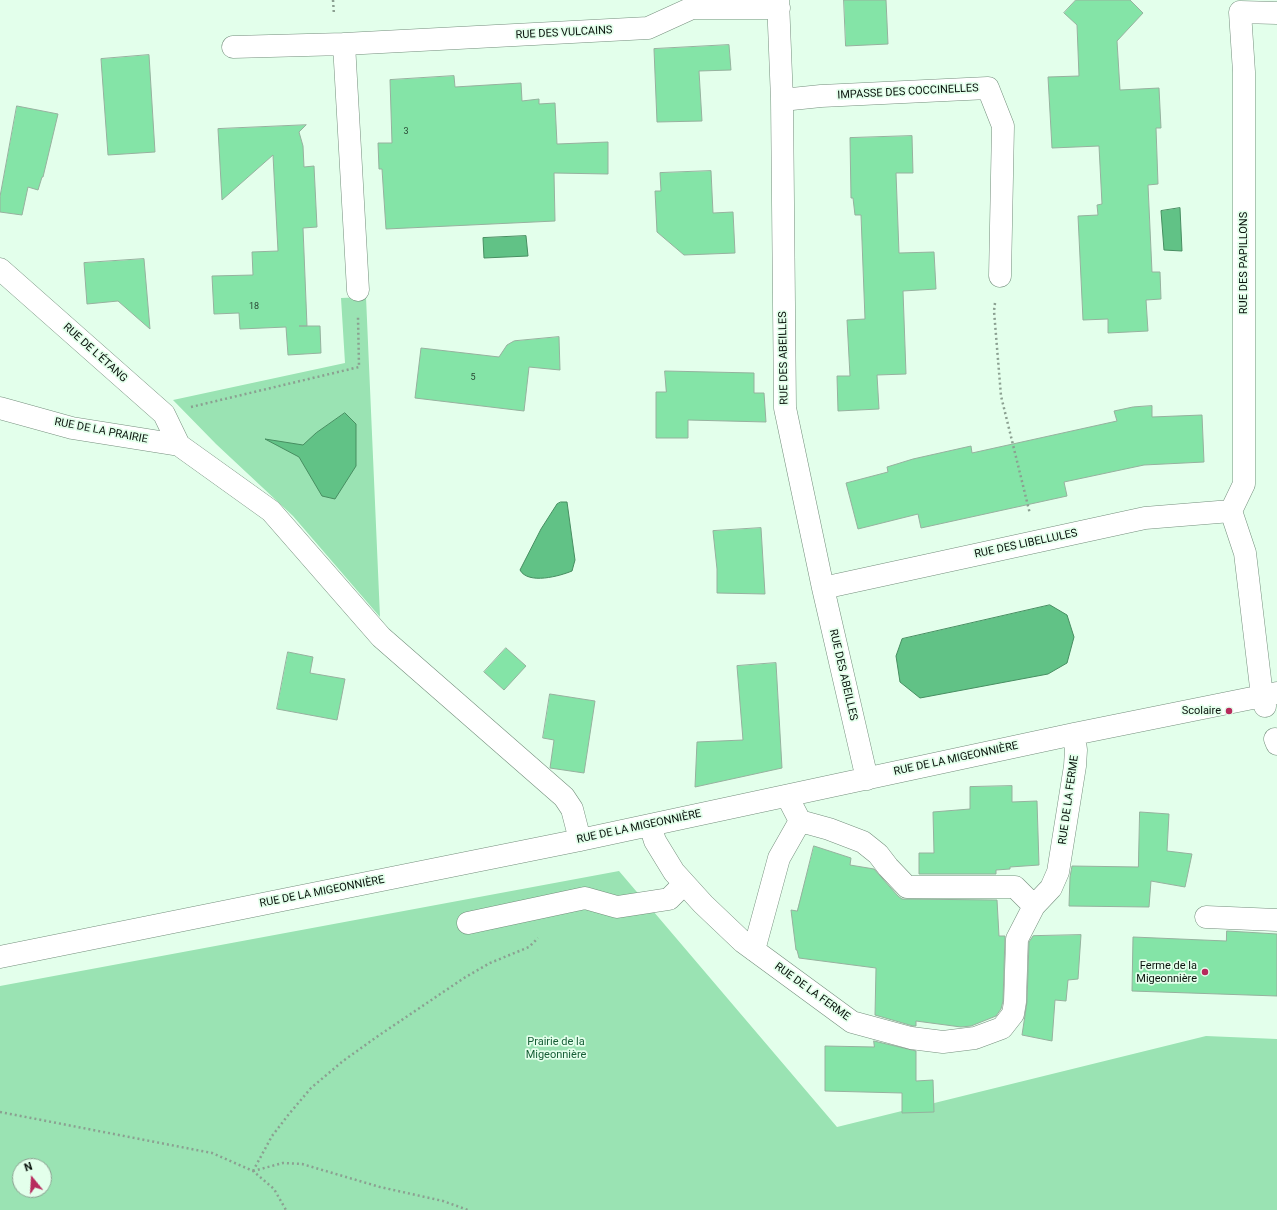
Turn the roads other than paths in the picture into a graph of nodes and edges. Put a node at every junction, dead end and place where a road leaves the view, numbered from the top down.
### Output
1 (779, 4) edge
2 (1277, 12) edge
3 (344, 44) junction
4 (233, 47) dead end
5 (782, 100) junction
6 (0, 269) edge
7 (1000, 276) road end
8 (358, 290) road end
9 (0, 408) edge
10 (179, 445) junction
11 (1231, 511) junction
12 (823, 588) junction
13 (1268, 698) edge
14 (1074, 734) junction
15 (867, 778) junction
16 (787, 796) junction
17 (800, 821) junction
18 (650, 825) junction
19 (580, 840) junction
20 (684, 884) junction
21 (1034, 906) junction
22 (1206, 917) dead end
23 (1277, 920) edge
24 (468, 923) dead end
25 (754, 950) junction
26 (0, 957) edge

1 - 3 street, RUE DES VULCAINS
1 - 5 street, RUE DES ABEILLES
2 - 11 street, RUE DES PAPILLONS
3 - 4 street, RUE DES VULCAINS
3 - 8 street
5 - 7 street, IMPASSE DES COCCINELLES
5 - 12 street, RUE DES ABEILLES
6 - 10 street, RUE DE L'ÉTANG
9 - 10 street, RUE DE LA PRAIRIE
10 - 19 street
11 - 12 street, RUE DES LIBELLULES
11 - 13 street
12 - 15 street, RUE DES ABEILLES
13 - 14 street, RUE DE LA MIGEONNIÈRE
14 - 15 street, RUE DE LA MIGEONNIÈRE
14 - 21 street, RUE DE LA FERME
15 - 16 street, RUE DE LA MIGEONNIÈRE
16 - 17 street
16 - 18 street, RUE DE LA MIGEONNIÈRE
17 - 21 street
17 - 25 street
18 - 19 street, RUE DE LA MIGEONNIÈRE
18 - 20 street, RUE DE LA FERME
19 - 26 street, RUE DE LA MIGEONNIÈRE
20 - 24 street
20 - 25 street, RUE DE LA FERME
21 - 25 street, RUE DE LA FERME
22 - 23 street

